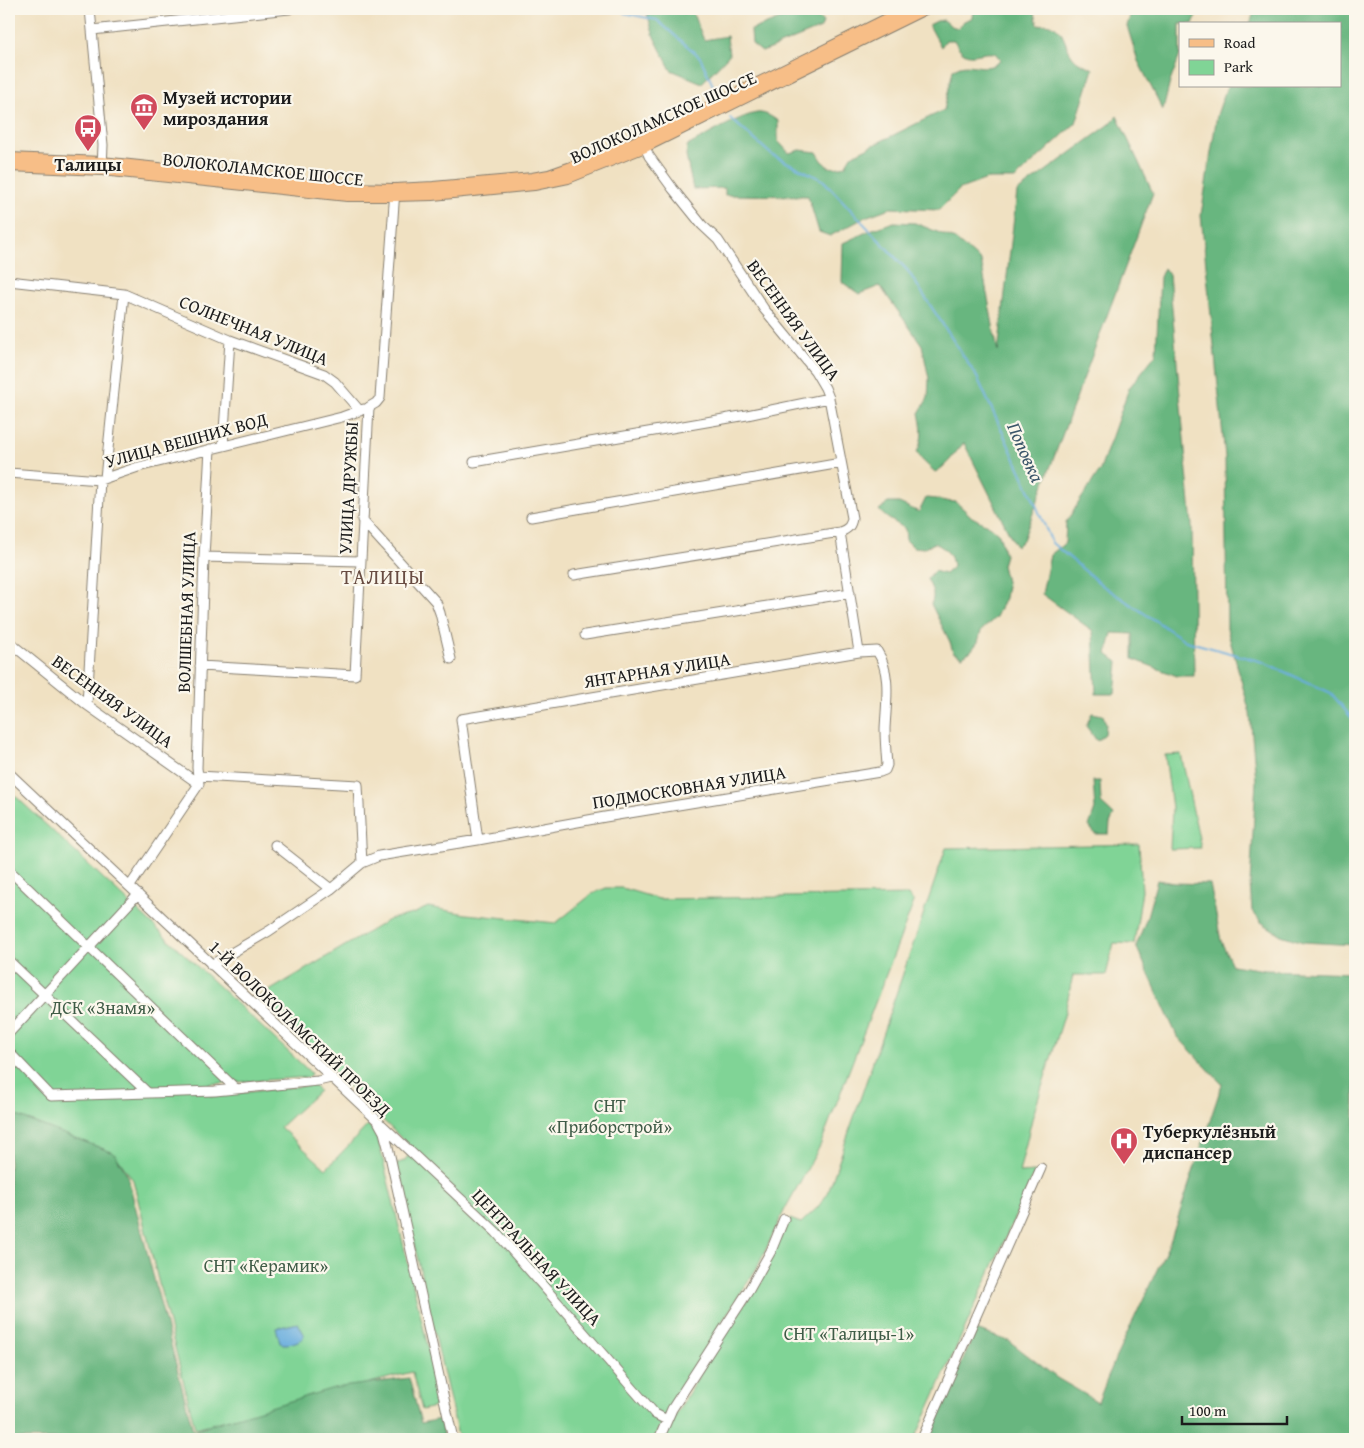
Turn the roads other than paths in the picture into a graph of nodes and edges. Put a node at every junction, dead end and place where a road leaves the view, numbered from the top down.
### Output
1 (90, 9) edge
2 (289, 9) edge
3 (907, 9) edge
4 (925, 9) edge
5 (92, 30) junction
6 (645, 147) junction
7 (9, 158) edge
8 (9, 166) edge
9 (102, 166) junction
10 (394, 192) junction
11 (9, 281) edge
12 (124, 294) junction
13 (230, 340) junction
14 (829, 398) junction
15 (369, 407) junction
16 (360, 411) junction
17 (223, 446) junction
18 (210, 449) junction
19 (474, 462) dead end
20 (841, 463) junction
21 (9, 473) edge
22 (102, 479) junction
23 (532, 517) dead end
24 (362, 520) junction
25 (840, 532) junction
26 (204, 557) junction
27 (360, 561) junction
28 (574, 575) dead end
29 (850, 593) junction
30 (585, 635) dead end
31 (9, 642) edge
32 (859, 652) junction
33 (451, 659) dead end
34 (200, 666) junction
35 (87, 705) junction
36 (9, 773) edge
37 (198, 780) junction
38 (478, 840) junction
39 (275, 845) dead end
40 (362, 863) junction
41 (9, 870) edge
42 (130, 886) junction
43 (331, 889) junction
44 (138, 894) junction
45 (88, 946) junction
46 (9, 961) edge
47 (211, 965) junction
48 (44, 995) junction
49 (9, 1033) edge
50 (9, 1052) edge
51 (331, 1078) junction
52 (236, 1089) junction
53 (148, 1093) junction
54 (378, 1122) junction
55 (1041, 1168) dead end
56 (784, 1219) dead end
57 (666, 1420) junction
58 (453, 1439) edge
59 (659, 1439) edge
60 (922, 1439) edge

1 - 5 street
2 - 5 street
3 - 10 main road, ВОЛОКОЛАМСКОЕ ШОССЕ
4 - 6 main road, ВОЛОКОЛАМСКОЕ ШОССЕ
5 - 9 street
6 - 10 main road, ВОЛОКОЛАМСКОЕ ШОССЕ
6 - 14 street, ВЕСЕННЯЯ УЛИЦА
7 - 9 main road, ВОЛОКОЛАМСКОЕ ШОССЕ
8 - 9 main road, ВОЛОКОЛАМСКОЕ ШОССЕ
9 - 10 main road, ВОЛОКОЛАМСКОЕ ШОССЕ
10 - 15 street, УЛИЦА ДРУЖБЫ
11 - 12 street, СОЛНЕЧНАЯ УЛИЦА
12 - 13 street, СОЛНЕЧНАЯ УЛИЦА
12 - 22 street
13 - 16 street, СОЛНЕЧНАЯ УЛИЦА
13 - 17 street
14 - 19 street
14 - 20 street, ВЕСЕННЯЯ УЛИЦА
15 - 16 street, УЛИЦА ВЕШНИХ ВОД
15 - 24 street, УЛИЦА ДРУЖБЫ
16 - 17 street, УЛИЦА ВЕШНИХ ВОД
17 - 18 street, УЛИЦА ВЕШНИХ ВОД
18 - 22 street, УЛИЦА ВЕШНИХ ВОД
18 - 26 street, ВОЛШЕБНАЯ УЛИЦА
20 - 23 street
20 - 25 street, ВЕСЕННЯЯ УЛИЦА
21 - 22 street, УЛИЦА ВЕШНИХ ВОД
22 - 35 street
24 - 27 street, УЛИЦА ДРУЖБЫ
24 - 33 street
25 - 28 street
25 - 29 street
26 - 27 street
26 - 34 street, ВОЛШЕБНАЯ УЛИЦА
27 - 34 street, УЛИЦА ДРУЖБЫ
29 - 30 street
29 - 32 street
31 - 35 street, ВЕСЕННЯЯ УЛИЦА
32 - 38 street, ЯНТАРНАЯ УЛИЦА
32 - 38 street, ПОДМОСКОВНАЯ УЛИЦА
34 - 37 street, ВОЛШЕБНАЯ УЛИЦА
35 - 37 street, ВЕСЕННЯЯ УЛИЦА
36 - 42 street, 1-Й ВОЛОКОЛАМСКИЙ ПРОЕЗД
37 - 40 street
37 - 42 street
38 - 40 street, ПОДМОСКОВНАЯ УЛИЦА
39 - 43 street
40 - 43 street
41 - 45 street
42 - 44 street, 1-Й ВОЛОКОЛАМСКИЙ ПРОЕЗД
43 - 47 street
44 - 45 street
44 - 47 street, 1-Й ВОЛОКОЛАМСКИЙ ПРОЕЗД
45 - 48 street
45 - 52 street
46 - 48 street
47 - 51 street, 1-Й ВОЛОКОЛАМСКИЙ ПРОЕЗД
48 - 49 street
48 - 53 street
50 - 53 street
51 - 52 street
51 - 54 street, 1-Й ВОЛОКОЛАМСКИЙ ПРОЕЗД
52 - 53 street
54 - 57 street, ЦЕНТРАЛЬНАЯ УЛИЦА
54 - 58 street, 1-Й ВОЛОКОЛАМСКИЙ ПРОЕЗД
55 - 60 street
56 - 57 street
57 - 59 street

